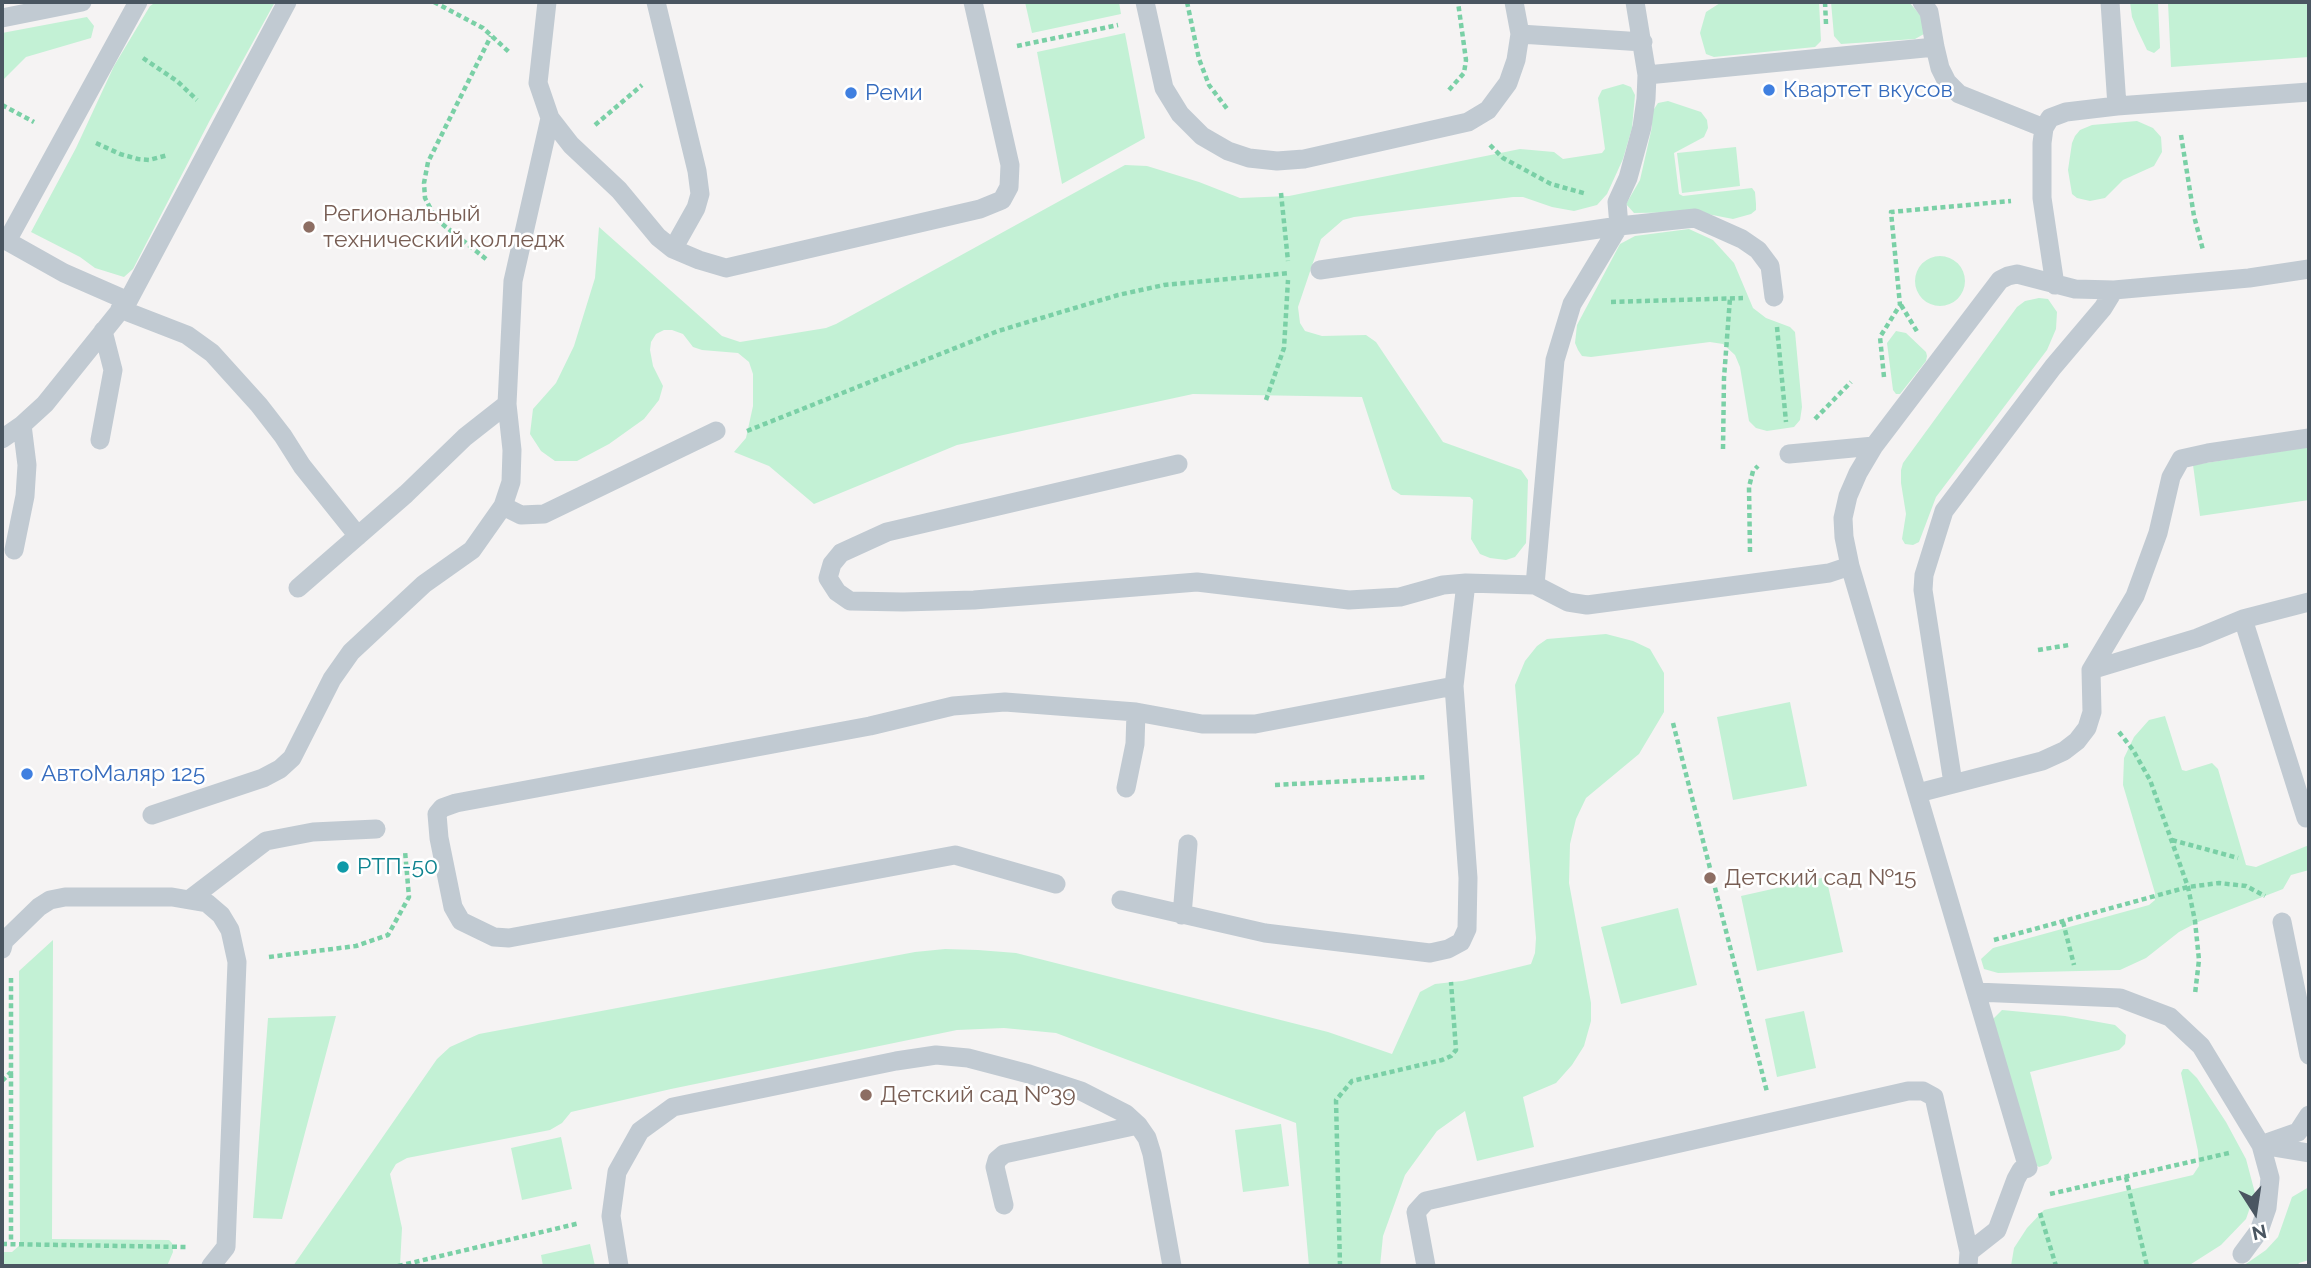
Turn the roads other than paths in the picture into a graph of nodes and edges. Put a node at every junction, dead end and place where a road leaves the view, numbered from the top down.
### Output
1 (82, 2) edge
2 (138, 2) edge
3 (287, 2) edge
4 (547, 2) edge
5 (656, 2) edge
6 (973, 2) edge
7 (1514, 2) edge
8 (1635, 2) edge
9 (1922, 2) edge
10 (2109, 2) edge
11 (1147, 10) edge
12 (2, 18) edge
13 (1520, 34) junction
14 (1643, 42) junction
15 (1935, 47) junction
16 (1647, 75) junction
17 (2309, 92) edge
18 (2117, 106) junction
19 (550, 118) junction
20 (2044, 128) junction
21 (1619, 226) junction
22 (4, 246) edge
23 (673, 249) junction
24 (2309, 269) edge
25 (1320, 270) dead end
26 (2055, 285) junction
27 (2115, 289) junction
28 (1774, 297) road end
29 (124, 305) junction
30 (103, 331) junction
31 (507, 404) junction
32 (22, 425) junction
33 (716, 431) dead end
34 (2309, 438) edge
35 (2, 439) edge
36 (100, 440) dead end
37 (1874, 446) junction
38 (1788, 454) road end
39 (1178, 464) dead end
40 (503, 506) junction
41 (358, 536) junction
42 (14, 550) dead end
43 (1850, 566) junction
44 (1466, 583) junction
45 (1535, 585) junction
46 (298, 588) dead end
47 (2309, 602) edge
48 (2243, 619) junction
49 (2091, 670) junction
50 (1454, 686) junction
51 (1136, 712) junction
52 (1953, 783) junction
53 (1126, 788) dead end
54 (1918, 793) junction
55 (152, 815) dead end
56 (2306, 818) dead end
57 (376, 829) dead end
58 (1188, 844) dead end
59 (1056, 884) dead end
60 (190, 899) junction
61 (1121, 900) dead end
62 (1182, 915) junction
63 (2282, 922) road end
64 (2, 948) edge
65 (1976, 992) junction
66 (2309, 1055) edge
67 (2309, 1115) edge
68 (1138, 1125) junction
69 (2261, 1145) junction
70 (2309, 1153) edge
71 (1003, 1205) dead end
72 (2242, 1254) dead end
73 (1968, 1259) edge
74 (211, 1266) edge
75 (620, 1266) edge
76 (1172, 1266) edge
77 (1426, 1266) edge

1 - 12 lane
2 - 22 lane
3 - 29 lane
4 - 19 lane
5 - 23 lane
6 - 23 lane
7 - 13 lane
8 - 14 lane
9 - 15 lane
10 - 18 lane
11 - 13 lane
13 - 14 lane
14 - 16 lane
15 - 16 lane
15 - 20 lane
16 - 21 lane
17 - 18 lane
18 - 20 lane
19 - 23 lane
19 - 31 lane
20 - 26 lane
21 - 25 lane
21 - 28 lane
21 - 45 lane
22 - 29 lane
24 - 27 lane
26 - 27 lane
26 - 37 lane
27 - 52 lane
29 - 30 lane
29 - 41 lane
30 - 32 lane
30 - 36 lane
31 - 40 lane
31 - 41 lane
32 - 35 lane
32 - 42 lane
33 - 40 lane
34 - 49 lane
37 - 38 lane
37 - 43 lane
39 - 44 lane
40 - 55 lane
41 - 46 lane
43 - 45 lane
43 - 54 lane
44 - 45 lane
44 - 50 lane
47 - 48 lane
48 - 49 lane
48 - 56 lane
49 - 52 lane
50 - 51 lane
50 - 62 lane
51 - 53 lane
51 - 59 lane
52 - 54 lane
54 - 65 lane
57 - 60 lane
58 - 62 lane
60 - 64 lane
60 - 74 lane
61 - 62 lane
63 - 66 lane
65 - 69 lane
65 - 73 lane
67 - 69 lane
68 - 71 lane
68 - 75 lane
68 - 76 lane
69 - 70 lane
69 - 72 lane
73 - 77 lane

